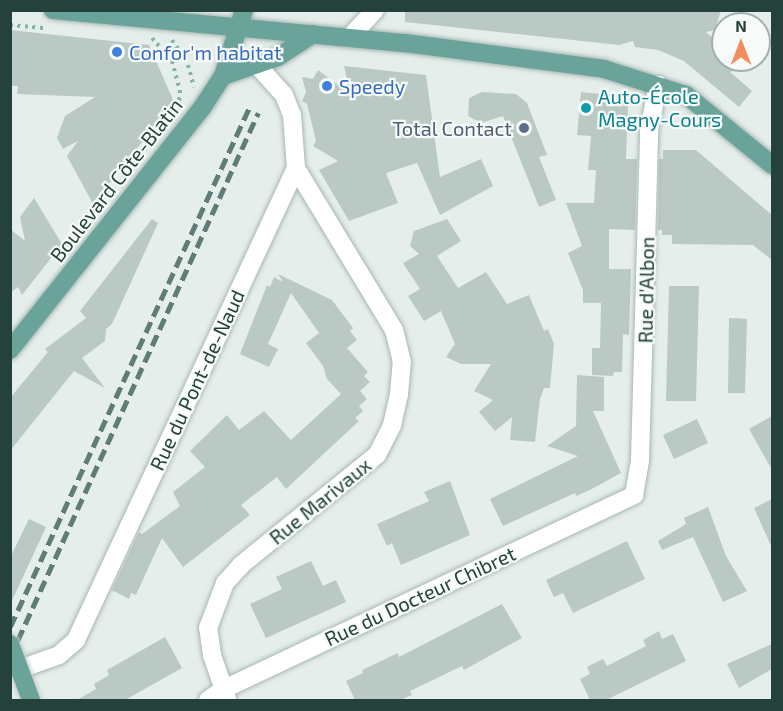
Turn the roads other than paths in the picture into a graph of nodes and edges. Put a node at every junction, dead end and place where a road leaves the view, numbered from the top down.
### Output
1 (53, 10) edge
2 (244, 10) edge
3 (375, 10) edge
4 (238, 28) junction
5 (314, 34) junction
6 (349, 38) junction
7 (256, 64) junction
8 (223, 76) junction
9 (658, 85) junction
10 (772, 165) edge
11 (296, 168) junction
12 (10, 350) edge
13 (634, 495) joint
14 (10, 644) edge
15 (20, 669) junction
16 (225, 694) edge
17 (31, 700) edge
18 (208, 700) edge

1 - 4 main road
2 - 4 main road, Boulevard Côte-Blatin
3 - 6 street
4 - 5 main road
4 - 8 main road, Boulevard Côte-Blatin
5 - 6 main road
5 - 7 main road
6 - 9 main road
7 - 8 main road
7 - 11 street, Rue du Pont-de-Naud
8 - 12 main road, Boulevard Côte-Blatin
9 - 10 main road
9 - 13 street, Rue d'Albon
11 - 15 street, Rue du Pont-de-Naud
11 - 16 street, Rue Marivaux
13 - 16 street, Rue du Docteur Chibret
14 - 15 main road, bridge
15 - 17 main road, bridge
16 - 18 street, Rue du Docteur Chibret

